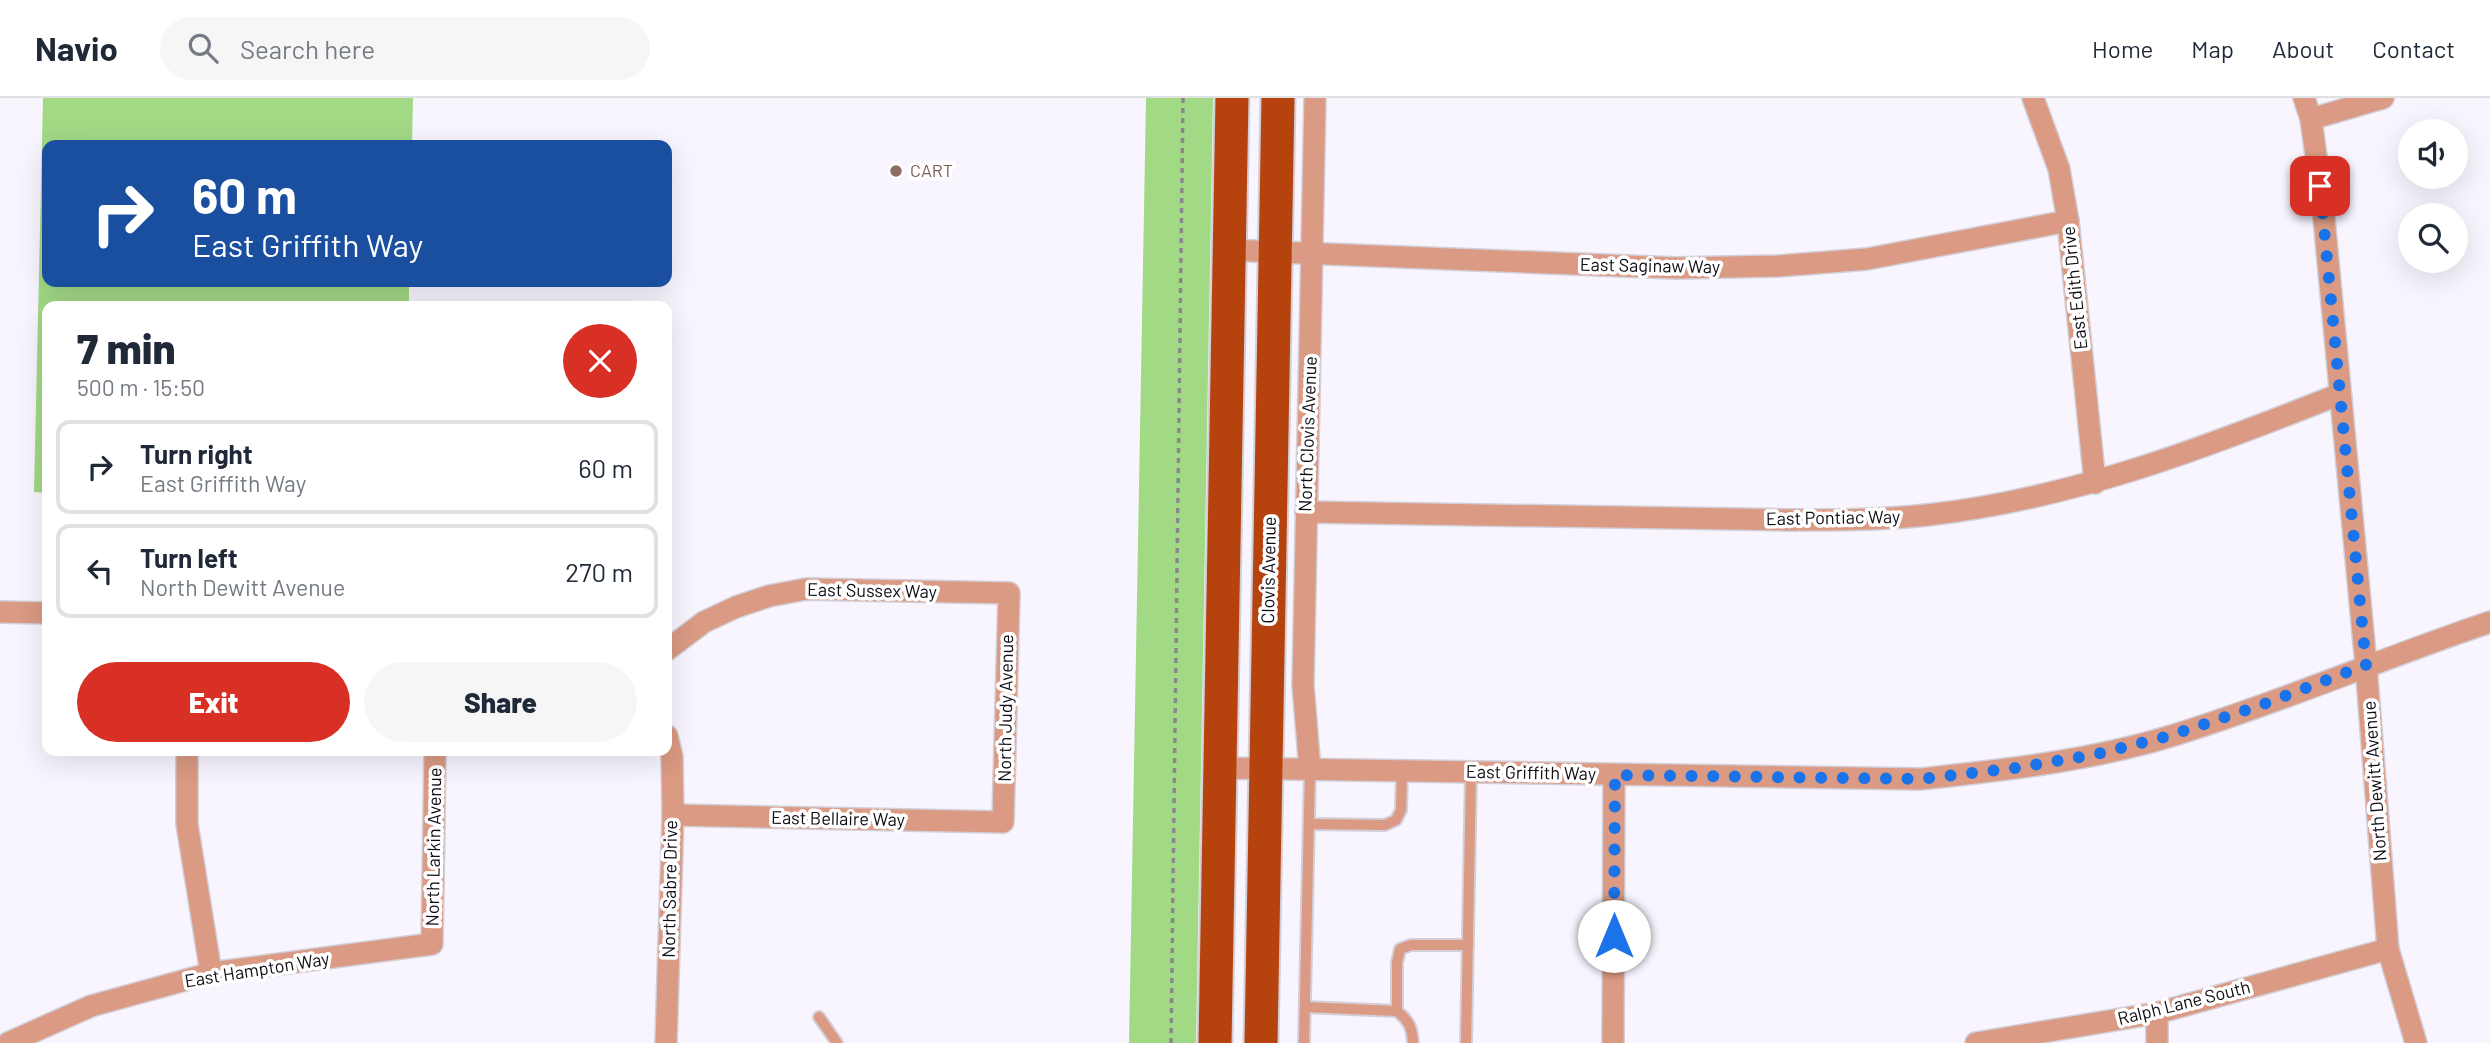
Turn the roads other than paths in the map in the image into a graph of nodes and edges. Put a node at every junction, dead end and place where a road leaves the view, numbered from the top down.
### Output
1 (1232, 98) edge
2 (1278, 98) edge
3 (1315, 98) edge
4 (2034, 98) edge
5 (2304, 98) edge
6 (2383, 98) edge
7 (2311, 119) junction
8 (2068, 221) junction
9 (1229, 250) junction
10 (1275, 253) junction
11 (1313, 255) junction
12 (2340, 394) junction
13 (2095, 483) junction
14 (1306, 512) junction
15 (1009, 593) joint
16 (0, 612) edge
17 (42, 613) edge
18 (2490, 622) edge
19 (672, 646) edge
20 (2366, 665) junction
21 (187, 756) edge
22 (435, 756) edge
23 (672, 756) edge
24 (1220, 768) junction
25 (1266, 769) junction
26 (1311, 770) junction
27 (1402, 772) junction
28 (1471, 772) junction
29 (1615, 775) junction
30 (673, 815) junction
31 (1003, 822) joint
32 (1309, 824) junction
33 (432, 944) joint
34 (1468, 945) junction
35 (2388, 948) junction
36 (211, 973) junction
37 (1305, 1007) junction
38 (1397, 1011) junction
39 (2157, 1013) junction
40 (819, 1017) dead end
41 (8, 1043) edge
42 (666, 1043) edge
43 (837, 1043) edge
44 (1215, 1043) edge
45 (1261, 1043) edge
46 (1304, 1043) edge
47 (1413, 1043) edge
48 (1466, 1043) edge
49 (1613, 1043) edge
50 (1976, 1043) edge
51 (2157, 1043) edge
52 (2416, 1043) edge

1 - 9 main road
2 - 10 main road, Clovis Avenue
3 - 11 street, North Clovis Avenue
4 - 8 street, East Edith Drive
5 - 7 street, North Dewitt Avenue
6 - 7 street
7 - 12 street, North Dewitt Avenue
8 - 11 street, East Saginaw Way
8 - 13 street, East Edith Drive
9 - 10 street, East Saginaw Way
9 - 24 main road
10 - 11 street, East Saginaw Way
10 - 25 main road, Clovis Avenue
11 - 14 street, North Clovis Avenue
12 - 13 street, East Pontiac Way
12 - 20 street, North Dewitt Avenue
13 - 14 street, East Pontiac Way
14 - 26 street, North Clovis Avenue
15 - 19 street, East Sussex Way
15 - 31 street, North Judy Avenue
16 - 17 street
18 - 20 street, East Griffith Way
20 - 29 street, East Griffith Way
20 - 35 street, North Dewitt Avenue
21 - 36 street
22 - 33 street, North Larkin Avenue
23 - 30 street, North Sabre Drive
24 - 25 street, East Griffith Way
24 - 44 main road
25 - 26 street, East Griffith Way
25 - 45 main road, Clovis Avenue
26 - 27 street, East Griffith Way
26 - 32 lane
27 - 28 street, East Griffith Way
27 - 32 lane
28 - 29 street, East Griffith Way
28 - 34 lane
29 - 49 street
30 - 31 street, East Bellaire Way
30 - 42 street, North Sabre Drive
32 - 37 lane
33 - 36 street, East Hampton Way
34 - 38 lane
34 - 48 lane
35 - 39 street, Ralph Lane South
35 - 52 street, North Dewitt Avenue
36 - 41 street, East Hampton Way
37 - 38 lane
37 - 46 lane
38 - 47 lane
39 - 50 street, Ralph Lane South
39 - 51 street
40 - 43 lane

